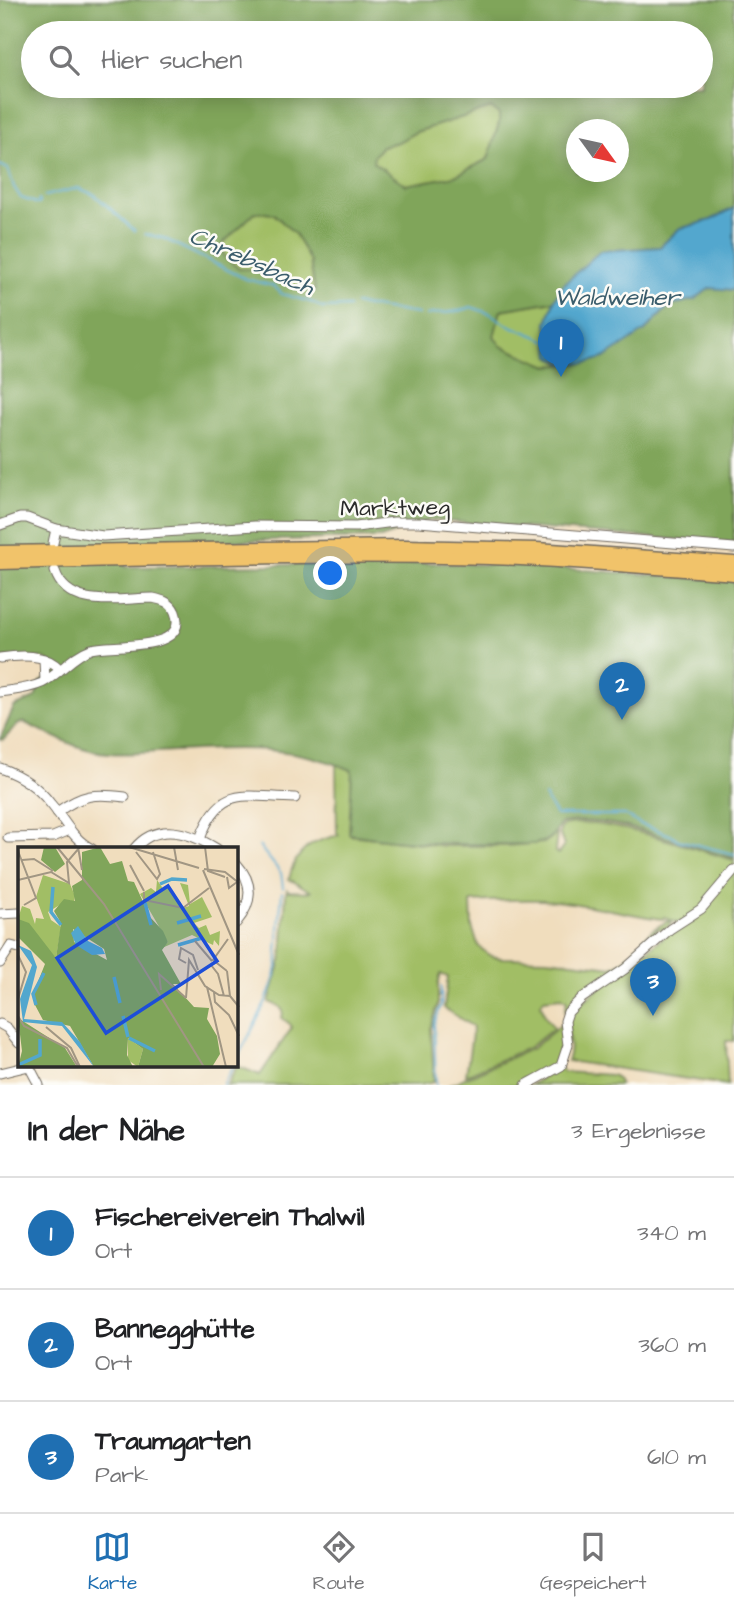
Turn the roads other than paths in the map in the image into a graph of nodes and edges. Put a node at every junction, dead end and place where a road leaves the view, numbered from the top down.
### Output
1 (0, 525) edge
2 (56, 529) junction
3 (53, 543) dead end
4 (734, 548) edge
5 (0, 552) edge
6 (0, 563) edge
7 (734, 563) edge
8 (55, 571) dead end
9 (734, 574) edge
10 (0, 658) edge
11 (44, 659) junction
12 (60, 669) junction
13 (45, 681) junction
14 (0, 692) edge
15 (0, 768) edge
16 (125, 797) dead end
17 (295, 797) dead end
18 (57, 812) junction
19 (70, 830) junction
20 (8, 838) dead end
21 (200, 839) junction
22 (90, 847) edge
23 (136, 847) edge
24 (214, 847) edge
25 (238, 866) edge
26 (734, 870) edge
27 (18, 913) edge
28 (0, 914) edge
29 (238, 920) edge
30 (18, 948) edge
31 (0, 963) edge
32 (0, 1025) edge
33 (18, 1042) edge
34 (21, 1068) edge
35 (30, 1068) edge
36 (0, 1073) edge
37 (39, 1085) edge
38 (526, 1085) edge

1 - 2 street, Marktweg
2 - 3 street
2 - 4 street, Marktweg
5 - 7 highway
6 - 9 highway
8 - 12 street
10 - 11 street
11 - 12 street
11 - 13 street
12 - 13 street
13 - 14 street
15 - 18 street
16 - 18 street
17 - 21 street
18 - 19 street
19 - 20 street
19 - 22 street
21 - 23 street
21 - 24 street
25 - 29 street
26 - 38 street
27 - 28 street
30 - 31 street
32 - 33 street
34 - 36 street
35 - 37 street

